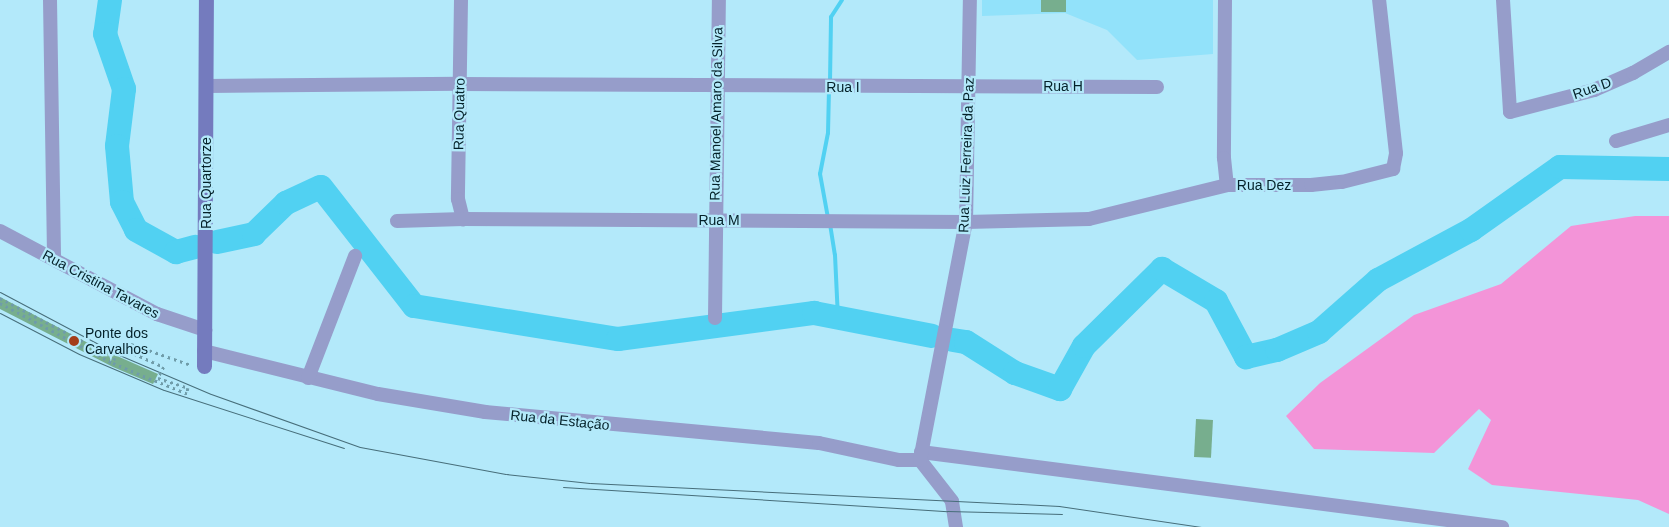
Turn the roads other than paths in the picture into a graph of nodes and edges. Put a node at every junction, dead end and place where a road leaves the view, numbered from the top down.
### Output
1 (50, 0) edge
2 (206, 0) edge
3 (462, 0) edge
4 (719, 0) edge
5 (970, 0) edge
6 (1225, 0) edge
7 (1379, 0) edge
8 (1507, 2) edge
9 (1669, 52) edge
10 (460, 84) junction
11 (207, 86) junction
12 (718, 86) junction
13 (969, 86) junction
14 (1157, 87) dead end
15 (1669, 125) edge
16 (1616, 141) dead end
17 (1227, 186) junction
18 (468, 220) junction
19 (714, 220) junction
20 (397, 221) dead end
21 (966, 222) junction
22 (0, 231) edge
23 (355, 256) dead end
24 (54, 259) junction
25 (715, 318) dead end
26 (205, 330) junction
27 (204, 351) junction
28 (204, 366) road end
29 (308, 378) junction
30 (921, 456) junction
31 (956, 527) edge
32 (1502, 527) edge

1 - 24 street
2 - 11 street, Rua Quartorze
3 - 10 street, Rua Quatro
4 - 12 street, Rua Manoel Amaro da Silva
5 - 13 street, Rua Luiz Ferreira da Paz
6 - 17 street
7 - 17 street, Rua Dez
8 - 9 street, Rua D
10 - 11 street, Rua I
10 - 12 street, Rua I
10 - 18 street, Rua Quatro
11 - 26 street, Rua Quartorze
12 - 13 street, Rua I
12 - 19 street, Rua Manoel Amaro da Silva
13 - 14 street, Rua H
13 - 21 street, Rua Luiz Ferreira da Paz
15 - 16 street
17 - 21 street, Rua Dez
18 - 19 street, Rua M
18 - 20 street, Rua M
19 - 21 street, Rua M
19 - 25 street, Rua Manoel Amaro da Silva
21 - 30 street, Rua Luiz Ferreira da Paz
22 - 24 street, Rua Cristina Tavares
23 - 29 street
24 - 26 street, Rua Cristina Tavares
26 - 27 street, Rua Quartorze
27 - 28 street, Rua Quartorze
27 - 29 street, Rua da Estação
29 - 30 street, Rua da Estação
30 - 31 street
30 - 32 street, Rua da Estação

